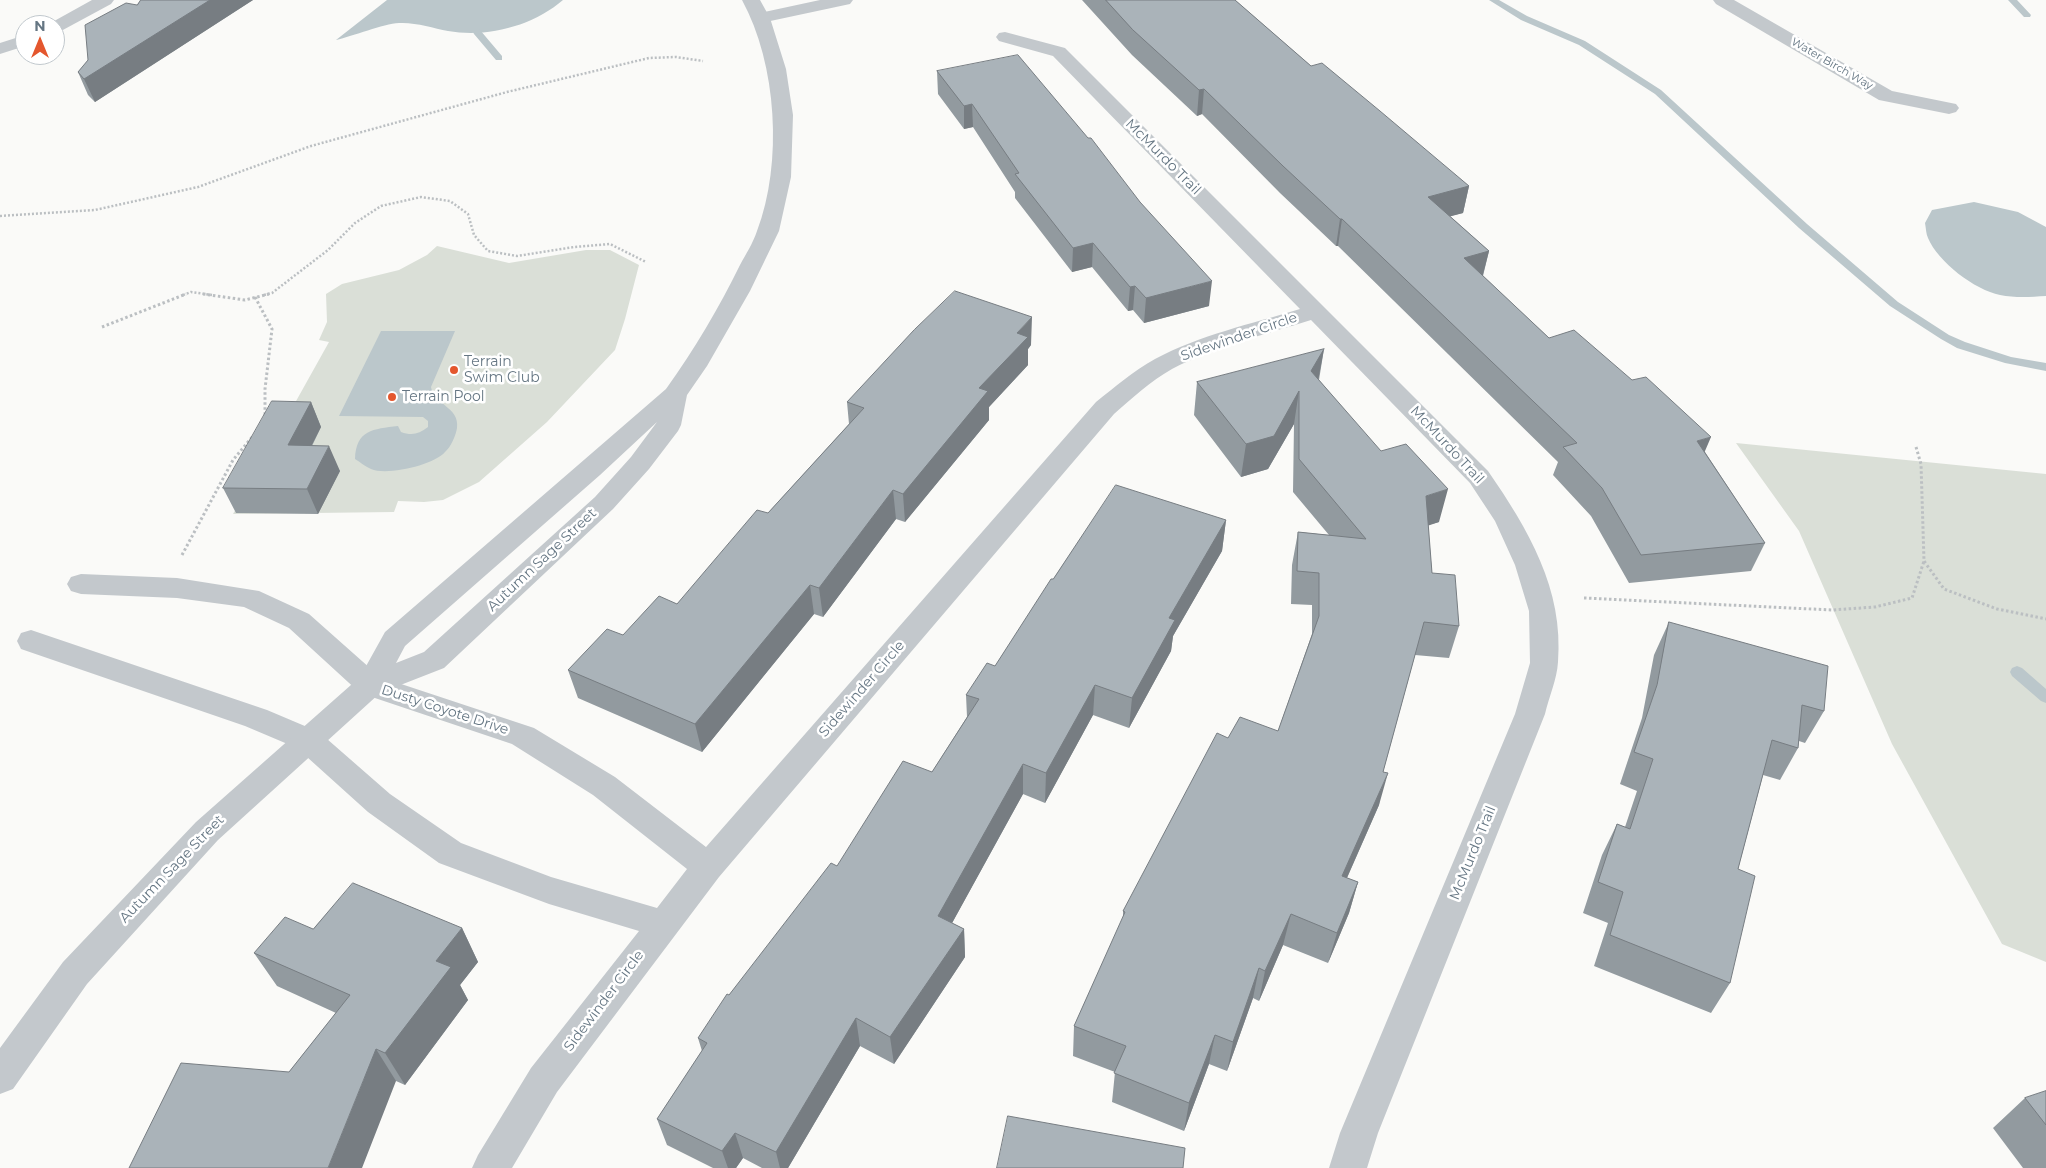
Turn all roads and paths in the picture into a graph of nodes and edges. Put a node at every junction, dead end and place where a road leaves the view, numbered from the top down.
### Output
1 (105, 0) edge
2 (844, 0) edge
3 (1722, 0) edge
4 (756, 9) edge
5 (65, 22) edge
6 (1005, 37) dead end
7 (15, 44) edge
8 (0, 49) edge
9 (703, 60) dead end
10 (1948, 108) dead end
11 (0, 216) edge
12 (646, 262) dead end
13 (255, 297) junction
14 (1317, 312) junction
15 (102, 327) dead end
16 (675, 394) junction
17 (265, 421) edge
18 (255, 434) edge
19 (1916, 447) dead end
20 (179, 560) dead end
21 (1924, 561) junction
22 (81, 584) dead end
23 (1584, 598) dead end
24 (2046, 619) edge
25 (31, 641) dead end
26 (370, 685) junction
27 (308, 740) junction
28 (708, 866) junction
29 (663, 924) junction
30 (0, 1076) edge
31 (491, 1168) edge
32 (1348, 1168) edge

1 - 5 street
2 - 4 street
3 - 10 street, Water Birch Way
4 - 16 street, Autumn Sage Street
6 - 14 street, McMurdo Trail
7 - 8 street
9 - 11 path
12 - 13 path
13 - 15 path
13 - 17 path
14 - 28 street, Sidewinder Circle
14 - 32 street, McMurdo Trail
16 - 26 street, Autumn Sage Street
16 - 26 street, Autumn Sage Street
18 - 20 path
19 - 21 path
21 - 23 path
21 - 24 path
22 - 26 street, Dusty Coyote Drive
25 - 27 street
26 - 27 street, Autumn Sage Street
26 - 28 street, Dusty Coyote Drive
27 - 29 street
27 - 30 street, Autumn Sage Street
28 - 29 street, Sidewinder Circle
29 - 31 street, Sidewinder Circle

